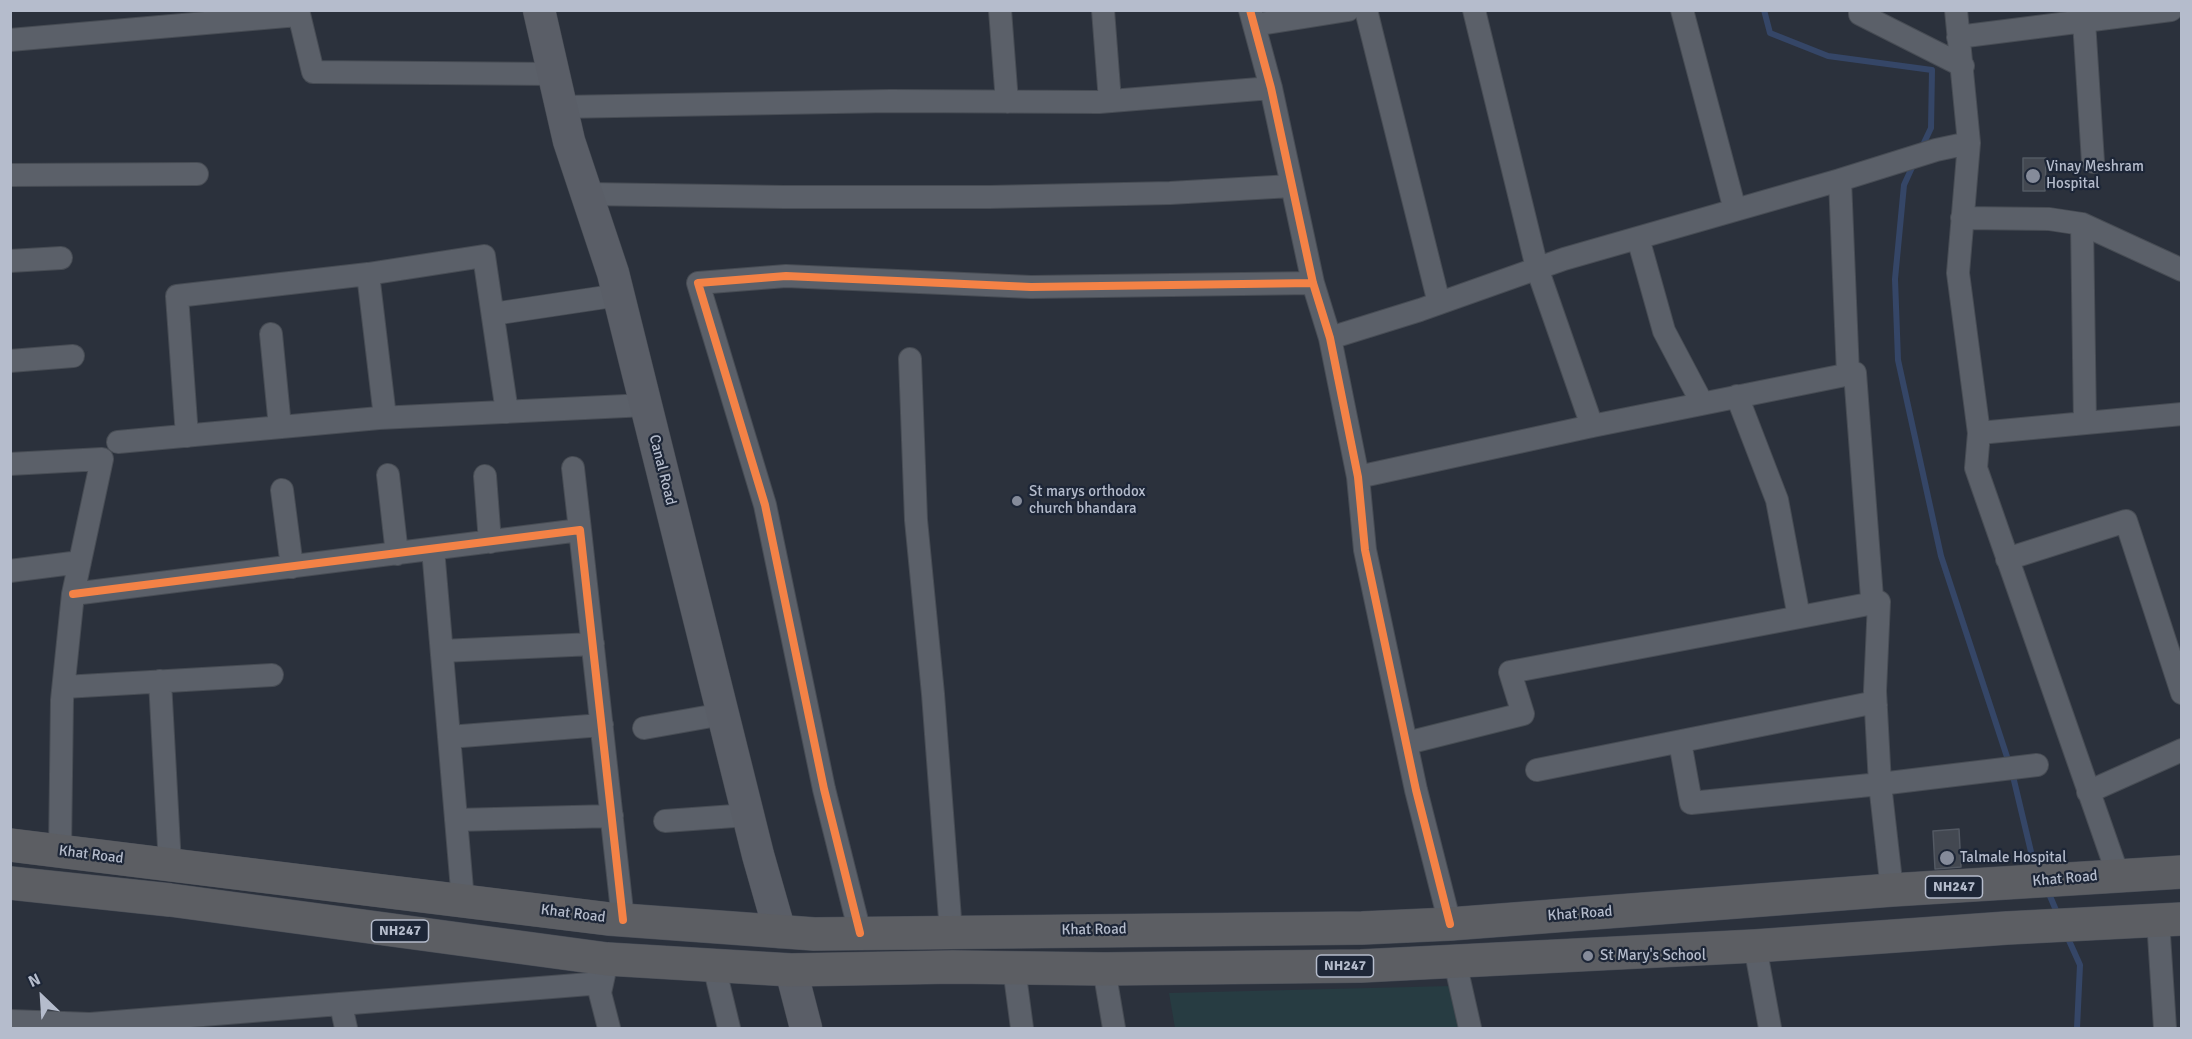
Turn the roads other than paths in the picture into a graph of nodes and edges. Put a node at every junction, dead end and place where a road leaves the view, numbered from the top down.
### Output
1 (539, 10) edge
2 (1000, 10) edge
3 (1103, 10) edge
4 (1348, 10) edge
5 (1366, 10) edge
6 (1474, 10) edge
7 (1682, 10) edge
8 (1860, 10) edge
9 (1956, 10) edge
10 (2158, 11) edge
11 (298, 13) edge
12 (1252, 18) edge
13 (2084, 21) junction
14 (1958, 37) junction
15 (10, 40) edge
16 (1963, 66) junction
17 (554, 74) junction
18 (1271, 88) junction
19 (1110, 101) junction
20 (1007, 102) junction
21 (561, 107) junction
22 (1969, 143) junction
23 (2093, 162) dead end
24 (197, 174) dead end
25 (10, 175) edge
26 (1840, 180) junction
27 (1291, 186) junction
28 (587, 195) junction
29 (1735, 210) junction
30 (1962, 218) junction
31 (2082, 224) junction
32 (1638, 238) junction
33 (61, 258) dead end
34 (10, 261) edge
35 (1538, 268) junction
36 (2181, 270) edge
37 (368, 274) junction
38 (1313, 283) junction
39 (619, 295) junction
40 (1439, 303) junction
41 (493, 314) junction
42 (271, 334) dead end
43 (1330, 338) junction
44 (73, 356) dead end
45 (910, 359) dead end
46 (10, 361) edge
47 (1848, 375) junction
48 (1737, 396) junction
49 (1702, 403) junction
50 (646, 405) junction
51 (507, 412) junction
52 (2181, 414) edge
53 (385, 417) junction
54 (2085, 423) junction
55 (1592, 426) junction
56 (280, 427) junction
57 (1978, 433) junction
58 (187, 436) junction
59 (118, 442) dead end
60 (10, 464) edge
61 (573, 468) dead end
62 (388, 474) dead end
63 (485, 476) dead end
64 (1358, 477) junction
65 (282, 490) dead end
66 (580, 530) junction
67 (490, 542) junction
68 (433, 549) junction
69 (397, 554) junction
70 (2007, 559) junction
71 (80, 562) junction
72 (292, 567) junction
73 (10, 571) edge
74 (73, 594) junction
75 (1879, 602) junction
76 (1799, 617) junction
77 (593, 644) junction
78 (442, 651) junction
79 (272, 675) dead end
80 (160, 681) junction
81 (64, 687) junction
82 (2181, 693) edge
83 (1876, 705) junction
84 (723, 714) junction
85 (602, 724) junction
86 (644, 728) dead end
87 (450, 737) junction
88 (1680, 742) junction
89 (1407, 743) junction
90 (2181, 750) edge
91 (2037, 765) dead end
92 (1537, 770) dead end
93 (1880, 784) junction
94 (2088, 792) junction
95 (748, 815) junction
96 (612, 816) junction
97 (456, 820) junction
98 (665, 821) dead end
99 (10, 845) edge
100 (60, 851) junction
101 (170, 864) junction
102 (2181, 872) edge
103 (2118, 875) junction
104 (10, 884) edge
105 (58, 888) junction
106 (1892, 891) junction
107 (464, 901) junction
108 (623, 920) junction
109 (2170, 920) edge
110 (1450, 924) junction
111 (780, 932) junction
112 (951, 932) junction
113 (860, 933) junction
114 (1755, 946) junction
115 (1455, 962) junction
116 (715, 965) junction
117 (1014, 968) junction
118 (1104, 969) junction
119 (791, 970) junction
120 (604, 971) junction
121 (341, 1005) junction
122 (10, 1021) edge
123 (100, 1026) edge
124 (346, 1029) edge
125 (609, 1029) edge
126 (729, 1029) edge
127 (806, 1029) edge
128 (1022, 1029) edge
129 (1114, 1029) edge
130 (1470, 1029) edge
131 (1770, 1029) edge
132 (2165, 1029) edge

1 - 17 street, Canal Road
2 - 20 street
3 - 19 street
4 - 12 street
5 - 40 street
6 - 35 street
7 - 29 street
8 - 16 street
9 - 14 street
10 - 13 street
11 - 15 street
11 - 17 street
12 - 18 street
13 - 14 street
13 - 23 street
14 - 16 street
16 - 22 street
17 - 21 street, Canal Road
18 - 19 street
18 - 27 street
19 - 20 street
20 - 21 street
21 - 28 street, Canal Road
22 - 26 street
22 - 30 street
24 - 25 street
26 - 29 street
26 - 47 street
27 - 28 street
27 - 38 street
28 - 39 street, Canal Road
29 - 32 street
30 - 31 street
30 - 57 street
31 - 36 street
31 - 54 street
32 - 35 street
32 - 49 street
33 - 34 street
35 - 40 street
35 - 55 street
37 - 41 street
37 - 53 street
37 - 58 street
38 - 43 street
38 - 113 street
39 - 41 street
39 - 50 street, Canal Road
40 - 43 street
41 - 51 street
42 - 56 street
43 - 64 street
44 - 46 street
45 - 112 street
47 - 48 street
47 - 75 street
48 - 49 street
48 - 76 street
49 - 55 street
50 - 51 street
50 - 84 street, Canal Road
51 - 53 street
52 - 54 street
53 - 56 street
54 - 57 street
55 - 64 street
56 - 58 street
57 - 70 street
58 - 59 street
60 - 71 street
61 - 66 street
62 - 69 street
63 - 67 street
64 - 89 street
65 - 72 street
66 - 67 street
66 - 77 street
67 - 68 street
68 - 69 street
68 - 78 street
69 - 72 street
70 - 82 street
70 - 94 street
71 - 73 street
71 - 74 street
72 - 74 street
74 - 81 street
75 - 76 street
75 - 83 street
76 - 89 street
77 - 78 street
77 - 85 street
78 - 87 street
79 - 80 street
80 - 81 street
80 - 101 street
81 - 100 street
83 - 88 street
83 - 93 street
84 - 86 street
84 - 95 street, Canal Road
85 - 87 street
85 - 96 street
87 - 97 street
88 - 92 street
88 - 93 street
89 - 110 street
90 - 94 street
91 - 93 street
93 - 106 street
94 - 103 street
95 - 98 street
95 - 111 street, Canal Road
96 - 97 street
96 - 108 street
97 - 107 street
99 - 100 highway, Khat Road / NH247
100 - 101 highway, Khat Road / NH247
100 - 105 highway
101 - 107 highway, Khat Road / NH247
102 - 103 highway, Khat Road / NH247
103 - 106 highway, Khat Road / NH247
104 - 105 highway, NH247
105 - 120 highway, NH247
106 - 110 highway, Khat Road / NH247
107 - 108 highway, Khat Road / NH247
108 - 111 highway, Khat Road / NH247
109 - 114 highway, NH247
109 - 132 street
110 - 112 highway, Khat Road / NH247
110 - 115 highway
111 - 113 highway, Khat Road / NH247
111 - 119 highway
112 - 113 highway, Khat Road / NH247
114 - 115 highway, NH247
114 - 131 street
115 - 118 highway, NH247
115 - 130 street
116 - 119 highway, NH247
116 - 120 highway, NH247
116 - 126 street
117 - 118 highway, NH247
117 - 119 highway, NH247
117 - 128 street
118 - 129 street
119 - 127 street
120 - 121 street
120 - 125 street
121 - 123 street
121 - 124 street
122 - 123 street

